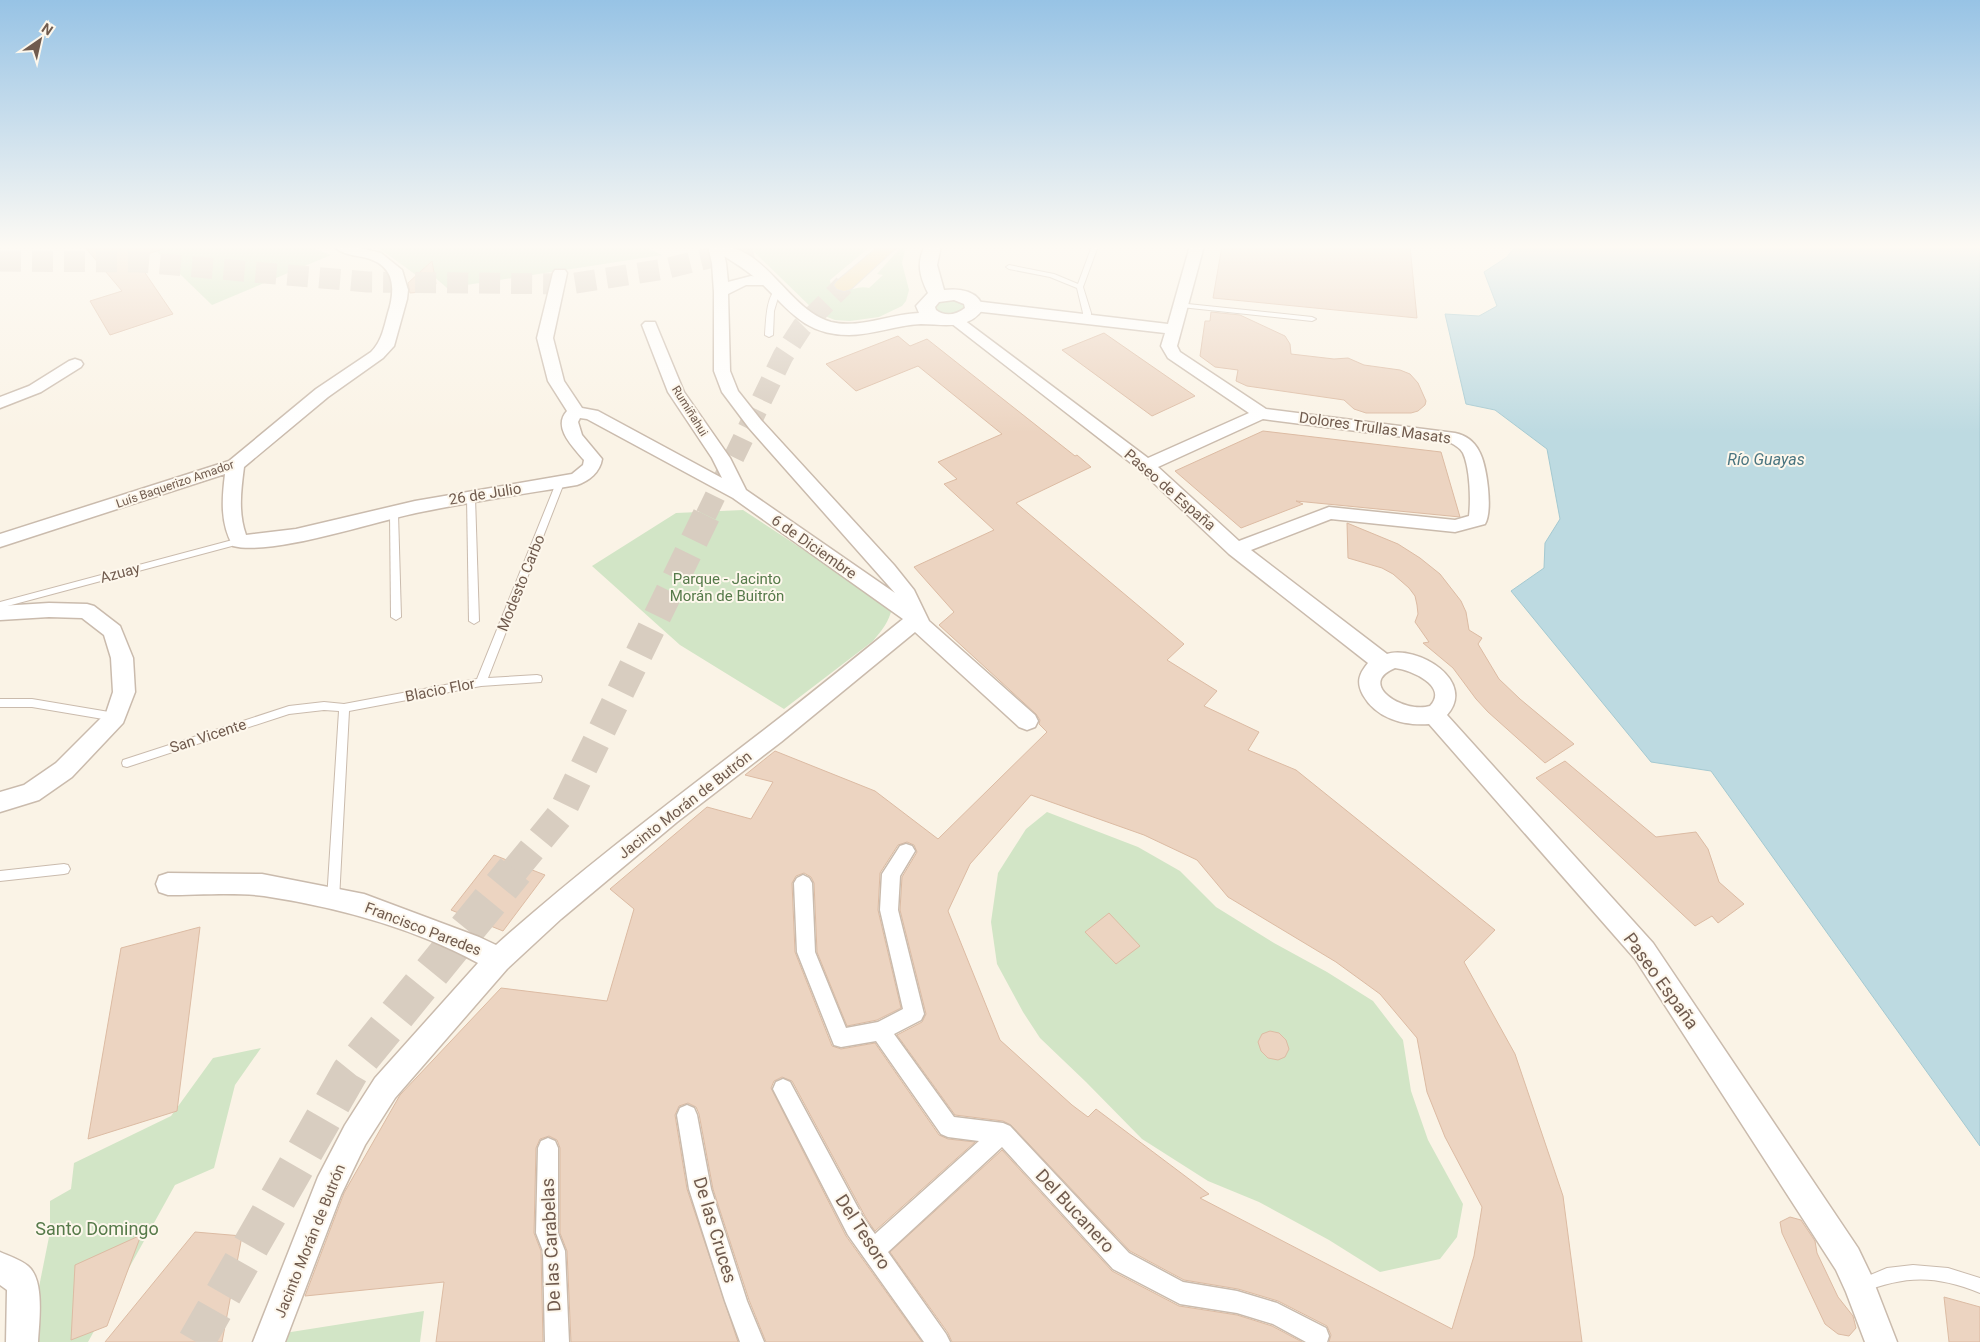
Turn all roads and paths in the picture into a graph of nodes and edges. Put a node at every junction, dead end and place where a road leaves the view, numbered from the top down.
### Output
1 (397, 309) edge
2 (552, 309) edge
3 (721, 309) edge
4 (770, 309) edge
5 (796, 309) edge
6 (926, 309) edge
7 (974, 309) edge
8 (997, 309) edge
9 (1086, 309) edge
10 (1180, 309) edge
11 (1215, 309) edge
12 (935, 318) junction
13 (1087, 319) junction
14 (1312, 319) dead end
15 (956, 320) junction
16 (650, 325) dead end
17 (1173, 329) junction
18 (768, 334) dead end
19 (75, 364) dead end
20 (0, 403) edge
21 (576, 412) junction
22 (1261, 414) junction
23 (235, 465) junction
24 (1146, 466) junction
25 (560, 483) junction
26 (739, 494) junction
27 (471, 497) junction
28 (394, 513) junction
29 (240, 541) junction
30 (0, 542) edge
31 (1236, 548) junction
32 (0, 605) edge
33 (0, 613) edge
34 (396, 617) dead end
35 (917, 619) junction
36 (474, 621) dead end
37 (1383, 663) junction
38 (537, 679) dead end
39 (481, 682) junction
40 (0, 703) edge
41 (344, 708) junction
42 (289, 710) joint
43 (1434, 714) junction
44 (115, 716) junction
45 (1026, 721) dead end
46 (127, 763) dead end
47 (0, 802) edge
48 (906, 852) dead end
49 (64, 869) dead end
50 (0, 876) edge
51 (804, 883) dead end
52 (168, 884) dead end
53 (333, 901) junction
54 (498, 960) junction
55 (880, 1031) junction
56 (783, 1089) dead end
57 (687, 1114) dead end
58 (1003, 1133) junction
59 (548, 1148) dead end
60 (874, 1250) junction
61 (0, 1268) edge
62 (1860, 1286) junction
63 (1980, 1286) edge
64 (1318, 1336) dead end
65 (22, 1342) edge
66 (269, 1342) edge
67 (557, 1342) edge
68 (752, 1342) edge
69 (938, 1342) edge
70 (1881, 1342) edge

1 - 23 street, Luís Baquerizo Amador
2 - 21 street
3 - 35 street
4 - 18 lane
5 - 12 street
6 - 12 street
7 - 15 street
8 - 13 street
9 - 13 lane
10 - 17 street
11 - 14 lane
12 - 15 street
13 - 17 street
15 - 24 street, Paseo de España
16 - 26 street, Rumiñahui
17 - 22 street
19 - 20 street
21 - 25 street, 26 de Julio
21 - 26 street, 6 de Diciembre
22 - 24 street
22 - 31 street, Dolores Trullas Masats
23 - 29 street
23 - 30 street, Luís Baquerizo Amador
24 - 31 street, Paseo de España
25 - 27 street, 26 de Julio
25 - 39 lane, Modesto Carbo
26 - 35 street, 6 de Diciembre
27 - 28 street, 26 de Julio
27 - 36 lane
28 - 29 street, 26 de Julio
28 - 34 lane
29 - 32 lane, Azuay
31 - 37 street, Paseo de España
33 - 44 street
35 - 45 street, 6 de Diciembre
35 - 54 street, Jacinto Morán de Butrón
37 - 43 street
37 - 43 street
38 - 39 lane, Blacio Flor
39 - 41 lane, Blacio Flor
40 - 44 lane
41 - 42 lane, Blacio Flor
41 - 53 lane
42 - 46 lane, San Vicente
43 - 62 street, Paseo España
44 - 47 street
48 - 55 street
49 - 50 lane
51 - 55 street
52 - 53 street, Francisco Paredes
53 - 54 street, Francisco Paredes
54 - 66 street, Jacinto Morán de Butrón
55 - 58 street
56 - 60 street, Del Tesoro
57 - 68 street, De las Cruces
58 - 60 street
58 - 64 street, Del Bucanero
59 - 67 street, De las Carabelas
60 - 69 street, Del Tesoro
61 - 65 street
62 - 63 lane
62 - 70 street, Paseo España

